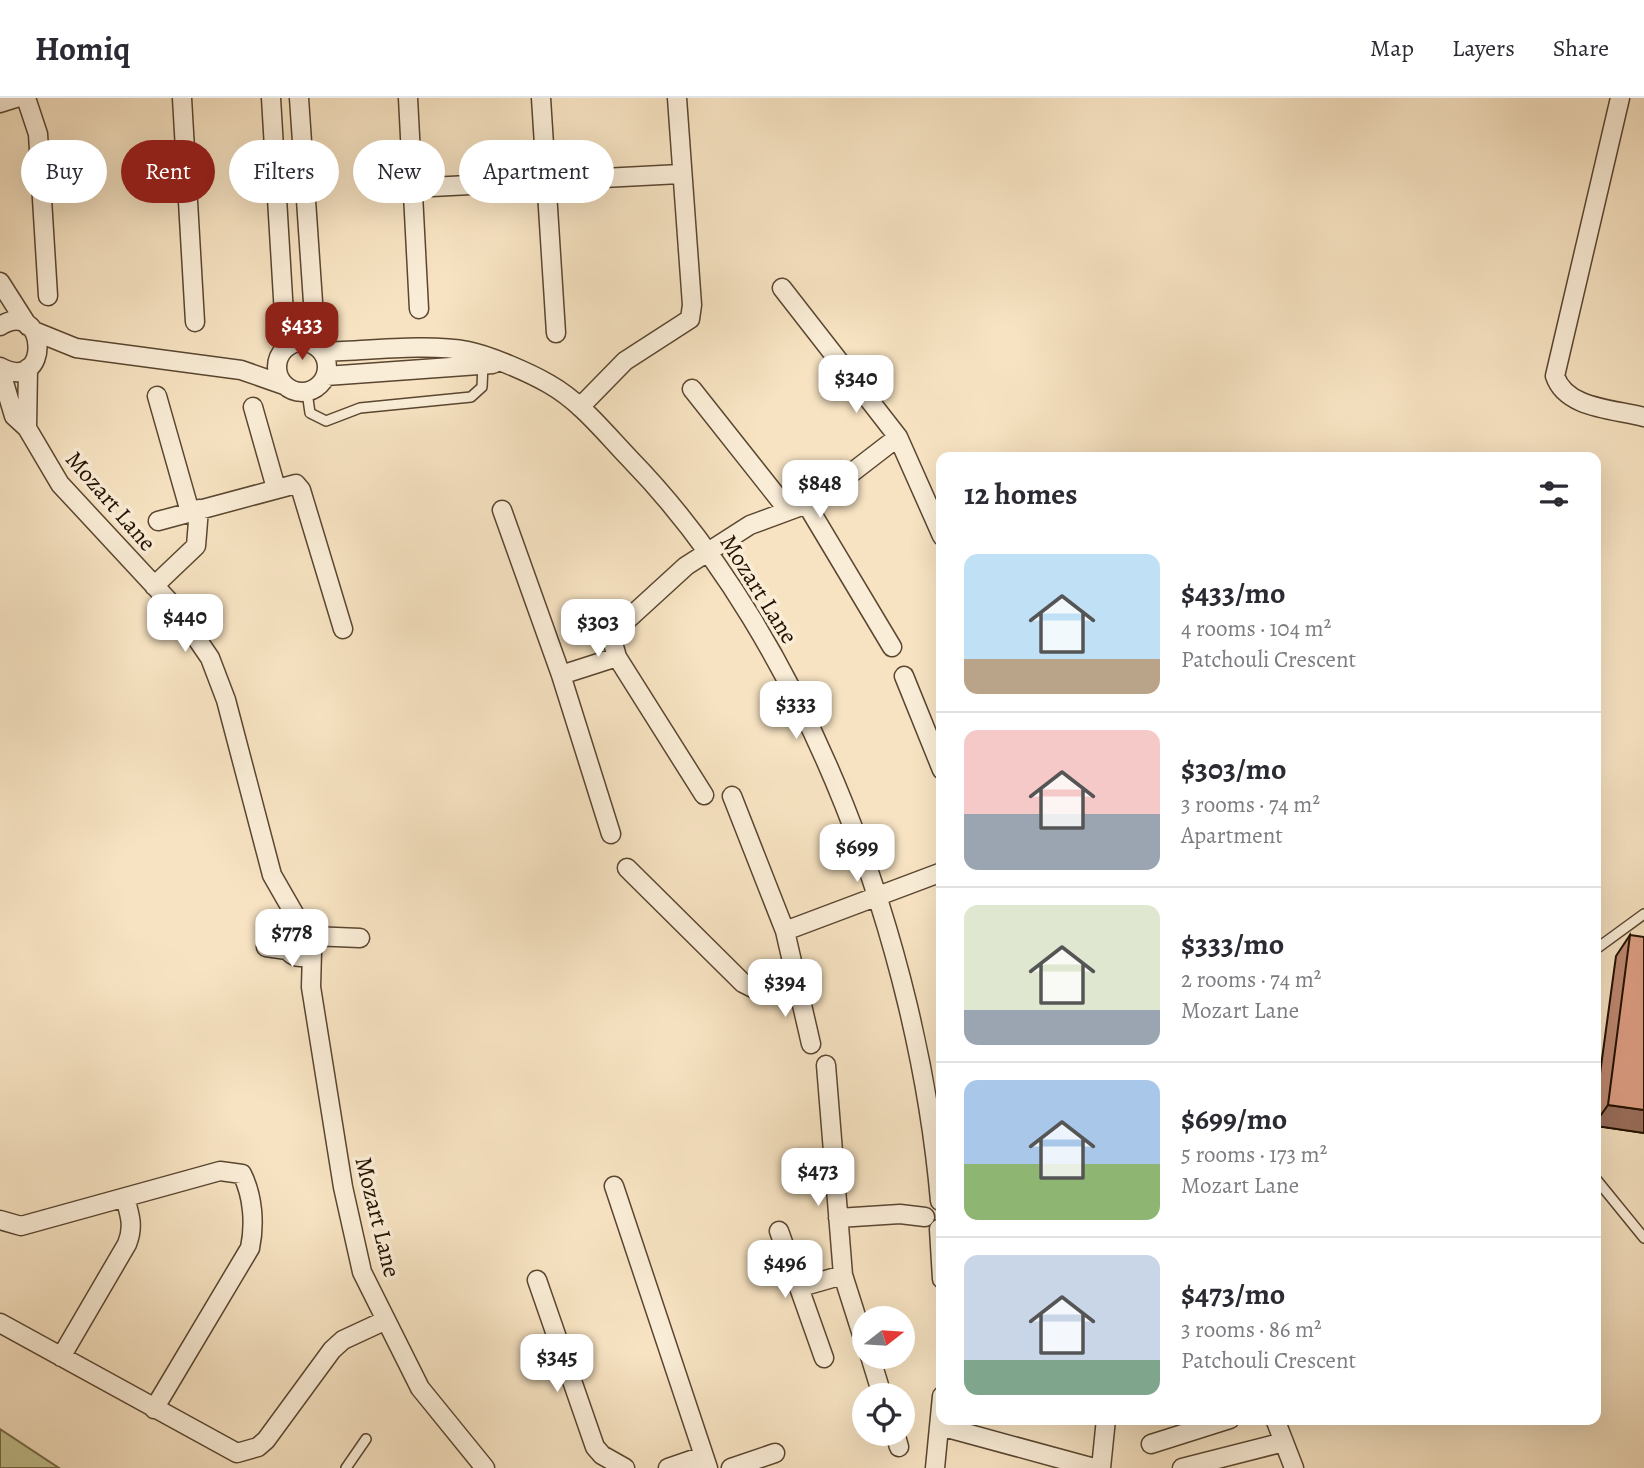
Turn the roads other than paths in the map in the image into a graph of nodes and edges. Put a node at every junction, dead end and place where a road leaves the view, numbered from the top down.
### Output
1 (16, 98) edge
2 (26, 98) edge
3 (182, 98) edge
4 (271, 98) edge
5 (299, 98) edge
6 (408, 98) edge
7 (541, 98) edge
8 (677, 98) edge
9 (1620, 98) edge
10 (0, 103) edge
11 (410, 140) edge
12 (544, 140) edge
13 (680, 174) junction
14 (614, 177) edge
15 (413, 203) edge
16 (547, 203) edge
17 (0, 283) edge
18 (782, 288) dead end
19 (48, 296) dead end
20 (0, 308) edge
21 (419, 309) dead end
22 (195, 321) dead end
23 (0, 326) edge
24 (31, 328) junction
25 (556, 333) dead end
26 (76, 348) junction
27 (319, 349) junction
28 (283, 351) junction
29 (491, 364) junction
30 (31, 365) junction
31 (0, 368) edge
32 (241, 370) junction
33 (326, 376) junction
34 (284, 385) junction
35 (692, 389) dead end
36 (307, 392) junction
37 (157, 396) dead end
38 (253, 407) dead end
39 (580, 407) junction
40 (1644, 416) edge
41 (27, 428) junction
42 (898, 437) junction
43 (276, 488) junction
44 (807, 505) junction
45 (787, 509) junction
46 (194, 510) junction
47 (502, 510) dead end
48 (158, 520) dead end
49 (936, 522) edge
50 (709, 554) junction
51 (154, 586) junction
52 (342, 629) dead end
53 (892, 647) dead end
54 (617, 657) junction
55 (561, 675) junction
56 (904, 676) dead end
57 (936, 755) edge
58 (704, 795) dead end
59 (732, 796) dead end
60 (611, 834) dead end
61 (627, 868) dead end
62 (936, 874) edge
63 (878, 896) junction
64 (1644, 914) edge
65 (785, 931) junction
66 (351, 939) dead end
67 (299, 942) junction
68 (1601, 945) edge
69 (267, 947) dead end
70 (797, 985) junction
71 (811, 1044) dead end
72 (827, 1065) dead end
73 (936, 1165) edge
74 (1601, 1185) edge
75 (614, 1186) dead end
76 (125, 1198) junction
77 (936, 1202) edge
78 (925, 1217) junction
79 (838, 1218) junction
80 (1, 1222) edge
81 (936, 1228) edge
82 (779, 1231) dead end
83 (1644, 1238) edge
84 (843, 1275) junction
85 (537, 1280) dead end
86 (801, 1287) junction
87 (853, 1306) edge
88 (384, 1321) junction
89 (0, 1324) edge
90 (61, 1357) junction
91 (824, 1358) dead end
92 (154, 1409) junction
93 (1105, 1425) edge
94 (1211, 1425) edge
95 (1277, 1425) edge
96 (940, 1426) joint
97 (366, 1439) dead end
98 (1284, 1442) junction
99 (1151, 1444) dead end
100 (775, 1453) dead end
101 (706, 1462) edge
102 (346, 1468) edge
103 (485, 1468) edge
104 (625, 1468) edge
105 (668, 1468) edge
106 (731, 1468) edge
107 (934, 1468) edge
108 (1094, 1468) edge
109 (1101, 1468) edge
110 (1182, 1468) edge
111 (1294, 1468) edge

1 - 10 street
2 - 19 street
3 - 22 street
4 - 28 street
5 - 27 street
6 - 11 street
7 - 12 street
8 - 13 street
9 - 40 street
13 - 14 street
13 - 39 street
15 - 21 street
16 - 25 street
17 - 20 street
17 - 24 street
18 - 42 street
23 - 24 street
24 - 26 street
24 - 30 street
26 - 30 street
26 - 32 street
27 - 28 street
27 - 29 street, Mozart Lane
27 - 33 street
28 - 32 street
28 - 34 street
29 - 33 street, Mozart Lane
29 - 36 lane
29 - 39 street, Mozart Lane
30 - 31 street
30 - 41 street
31 - 41 street, Mozart Lane
32 - 34 street
33 - 36 street
34 - 36 street
35 - 45 street
37 - 46 street
38 - 43 street
39 - 50 street, Mozart Lane
41 - 51 street, Mozart Lane
42 - 44 street
42 - 49 street
43 - 46 street
43 - 52 street
44 - 45 street
44 - 53 street
45 - 50 street
46 - 48 street
46 - 51 street
47 - 55 street
50 - 54 street
50 - 63 street, Mozart Lane
51 - 67 street, Mozart Lane
54 - 55 street
54 - 58 street
55 - 60 street
56 - 57 street
59 - 65 street
61 - 70 street
62 - 63 street
63 - 65 street
63 - 73 street, Mozart Lane
64 - 68 lane
65 - 70 street
66 - 67 street
67 - 69 street
67 - 88 street, Mozart Lane
70 - 71 street
72 - 79 street
74 - 83 lane
75 - 101 street
76 - 80 street
76 - 90 street
76 - 92 street
77 - 78 street
78 - 79 street
78 - 81 street
79 - 84 street
82 - 86 street
84 - 86 street
84 - 87 street
85 - 104 street
86 - 91 street
88 - 92 street
88 - 103 street, Mozart Lane
89 - 90 street
90 - 92 street
93 - 109 street
94 - 99 street
95 - 98 street
96 - 107 street
96 - 108 street
97 - 102 lane
98 - 110 street
98 - 111 street
100 - 106 street
101 - 105 street

